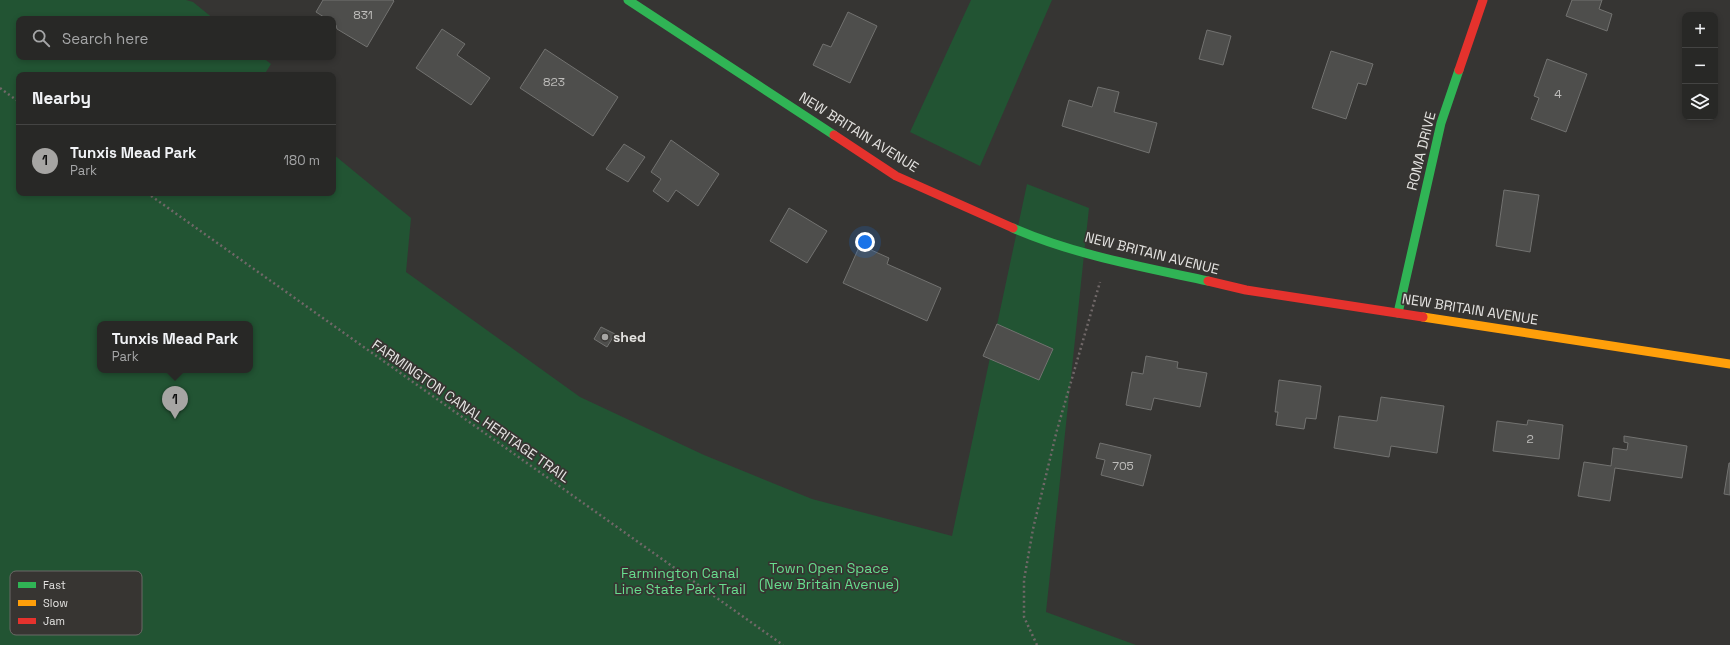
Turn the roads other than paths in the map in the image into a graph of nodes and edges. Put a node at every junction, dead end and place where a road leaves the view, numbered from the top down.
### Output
1 (628, 0) edge
2 (1482, 0) edge
3 (1398, 312) junction
4 (1730, 364) edge

1 - 3 street, NEW BRITAIN AVENUE
2 - 3 street, ROMA DRIVE
3 - 4 street, NEW BRITAIN AVENUE

